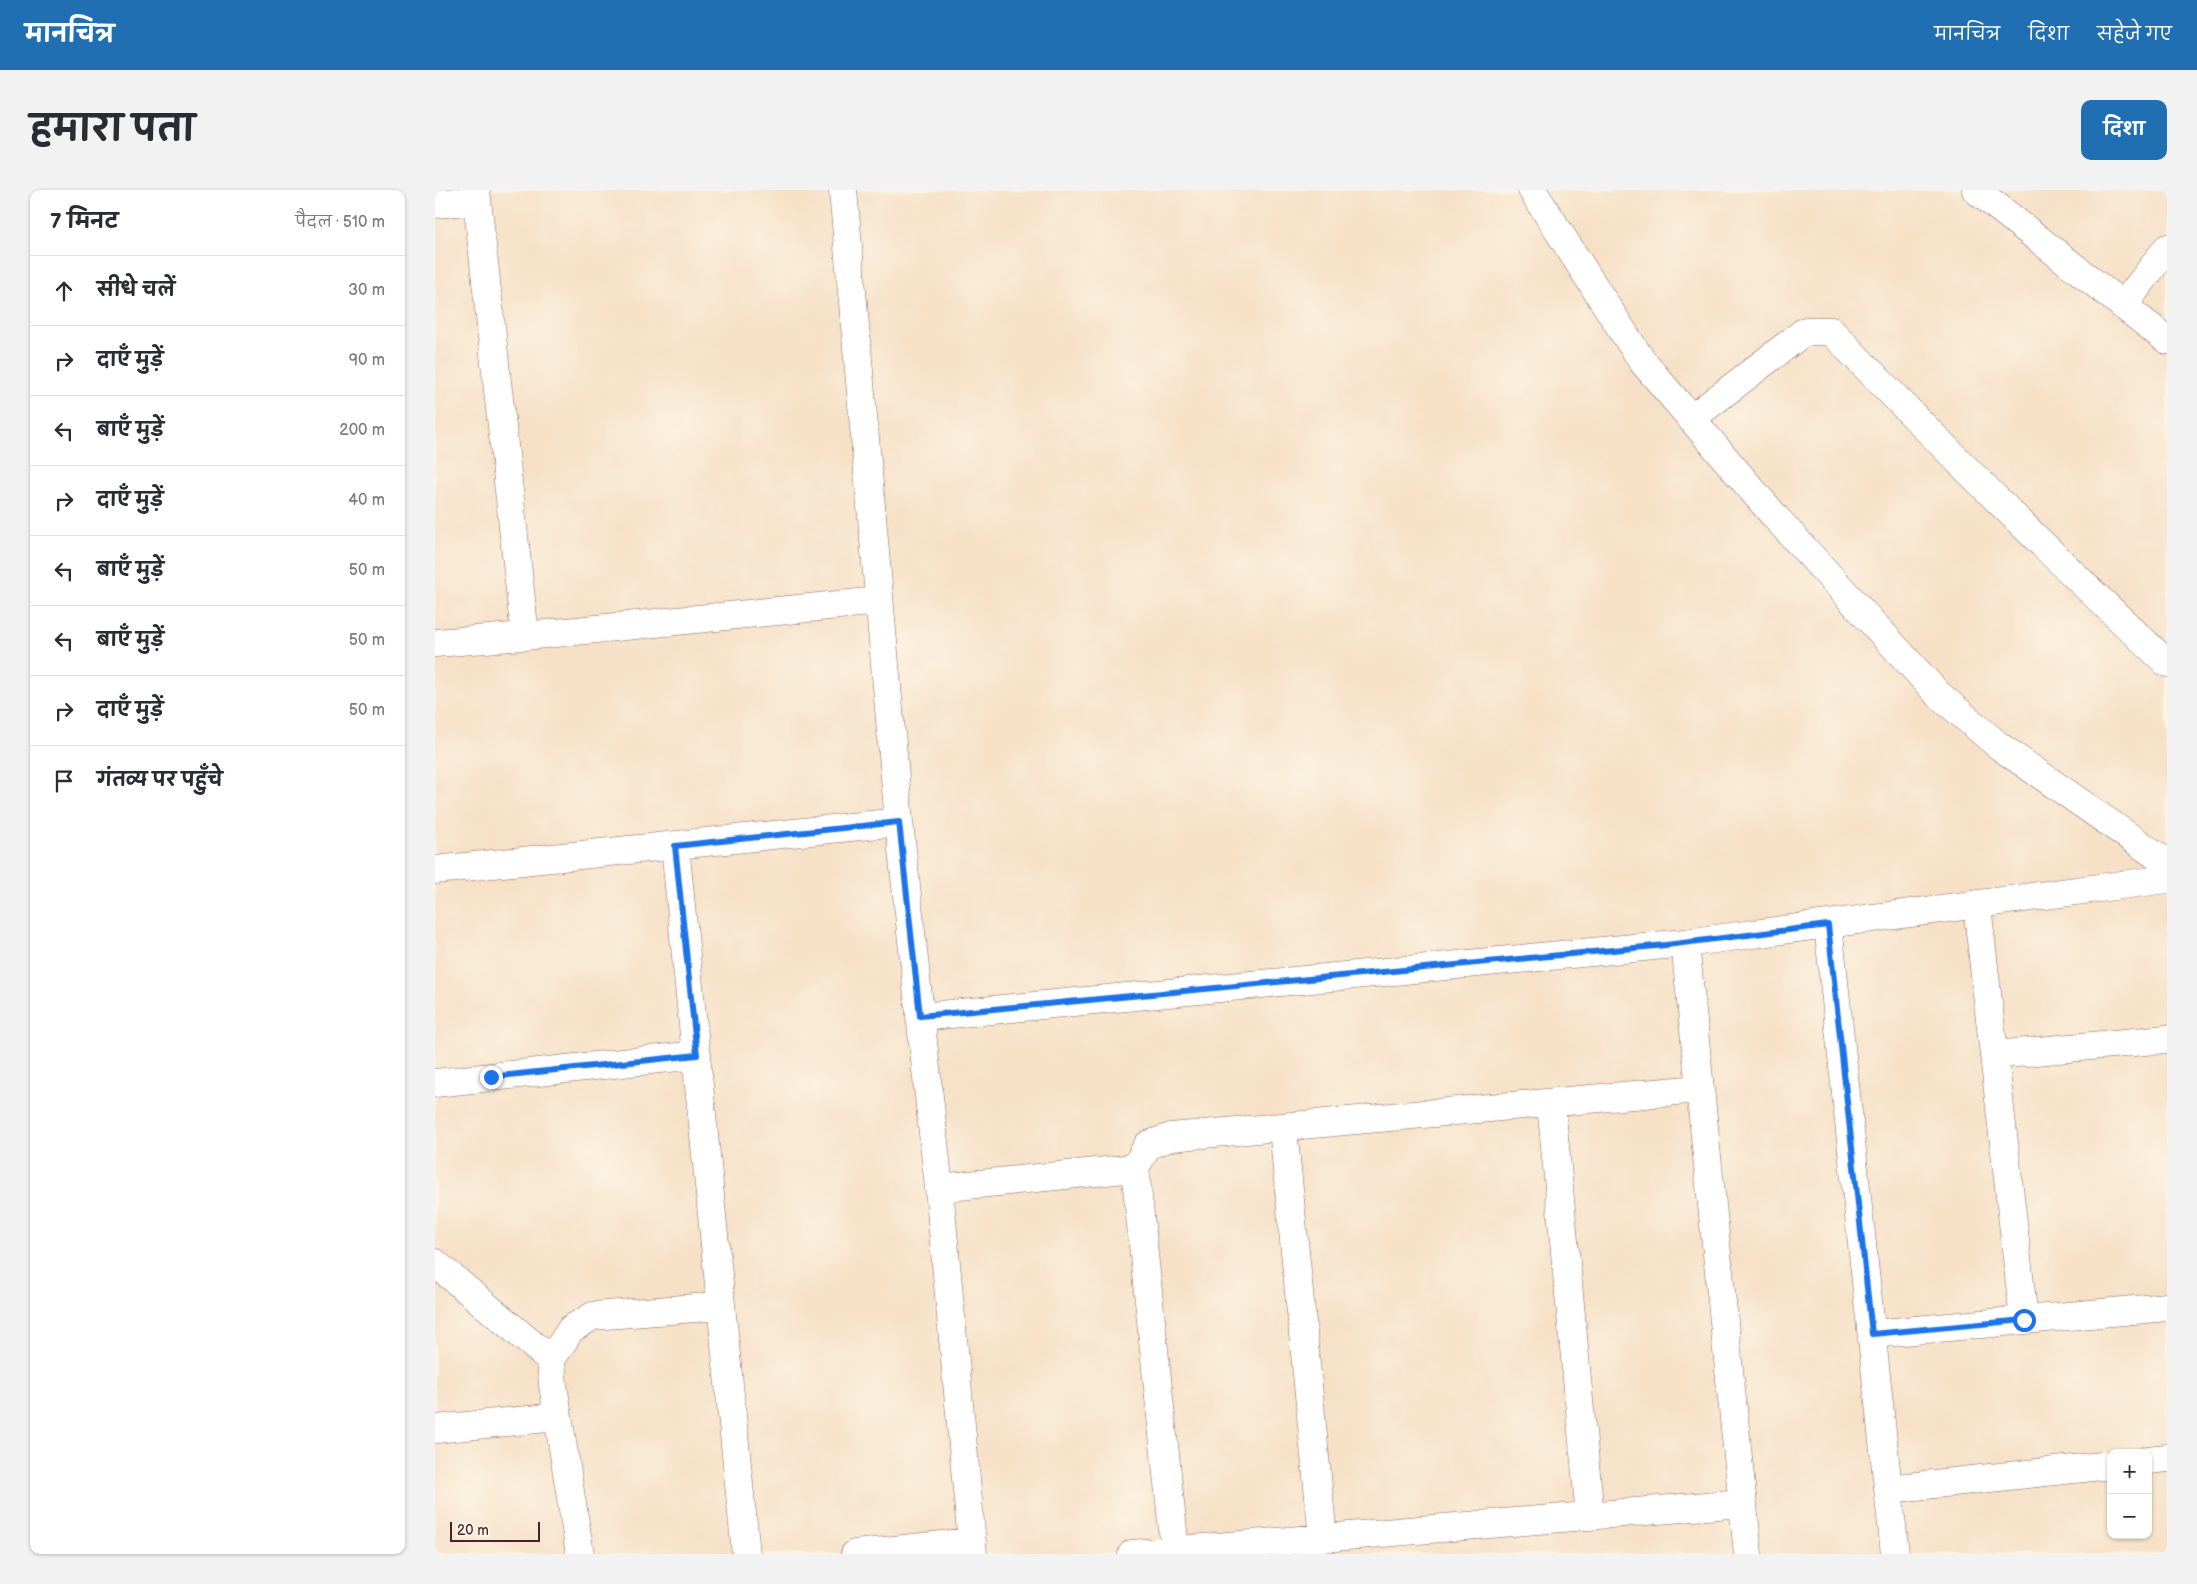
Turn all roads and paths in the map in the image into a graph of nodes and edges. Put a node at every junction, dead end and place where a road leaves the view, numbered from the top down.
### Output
1 (843, 190) edge
2 (1532, 190) edge
3 (1976, 190) edge
4 (477, 195) edge
5 (435, 204) edge
6 (2167, 248) edge
7 (2123, 306) junction
8 (2167, 340) edge
9 (1691, 419) junction
10 (879, 602) junction
11 (525, 636) junction
12 (435, 643) edge
13 (2167, 663) edge
14 (899, 822) junction
15 (675, 846) junction
16 (2167, 863) edge
17 (435, 870) edge
18 (2167, 879) edge
19 (1977, 905) junction
20 (1828, 925) junction
21 (1685, 943) junction
22 (920, 1016) junction
23 (2167, 1039) edge
24 (697, 1055) junction
25 (1994, 1055) junction
26 (435, 1082) edge
27 (1699, 1089) junction
28 (1551, 1104) junction
29 (1283, 1128) junction
30 (1135, 1168) junction
31 (939, 1188) junction
32 (435, 1263) edge
33 (721, 1306) junction
34 (2167, 1307) edge
35 (2024, 1320) junction
36 (1872, 1334) junction
37 (551, 1360) junction
38 (558, 1417) junction
39 (435, 1429) edge
40 (2167, 1458) edge
41 (2152, 1460) edge
42 (2107, 1464) edge
43 (1887, 1489) junction
44 (1742, 1503) junction
45 (1591, 1516) junction
46 (1323, 1538) junction
47 (973, 1548) edge
48 (1175, 1550) junction
49 (580, 1554) edge
50 (746, 1554) edge
51 (855, 1554) edge
52 (1132, 1554) edge
53 (1748, 1554) edge
54 (1895, 1554) edge

1 - 10 street
2 - 9 street
3 - 7 street
4 - 5 street
4 - 11 street
6 - 7 street
7 - 8 street
9 - 13 street
9 - 16 street
10 - 11 street
10 - 14 street
11 - 12 street
14 - 15 street
14 - 22 street
15 - 17 street
15 - 24 street
18 - 19 street
19 - 20 street
19 - 25 street
20 - 21 street
20 - 36 street
21 - 22 street
21 - 27 street
22 - 31 street
23 - 25 street
24 - 26 street
24 - 33 street
25 - 35 street
27 - 28 street
27 - 44 street
28 - 29 street
28 - 45 street
29 - 30 street
29 - 46 street
30 - 31 street
30 - 48 street
31 - 47 street
32 - 37 street
33 - 37 street
33 - 50 street
34 - 35 street
35 - 36 street
36 - 43 street
37 - 38 street
38 - 39 street
38 - 49 street
40 - 41 street
42 - 43 street
43 - 54 street
44 - 45 street
44 - 53 street
45 - 46 street
46 - 48 street
47 - 51 street
48 - 52 street

